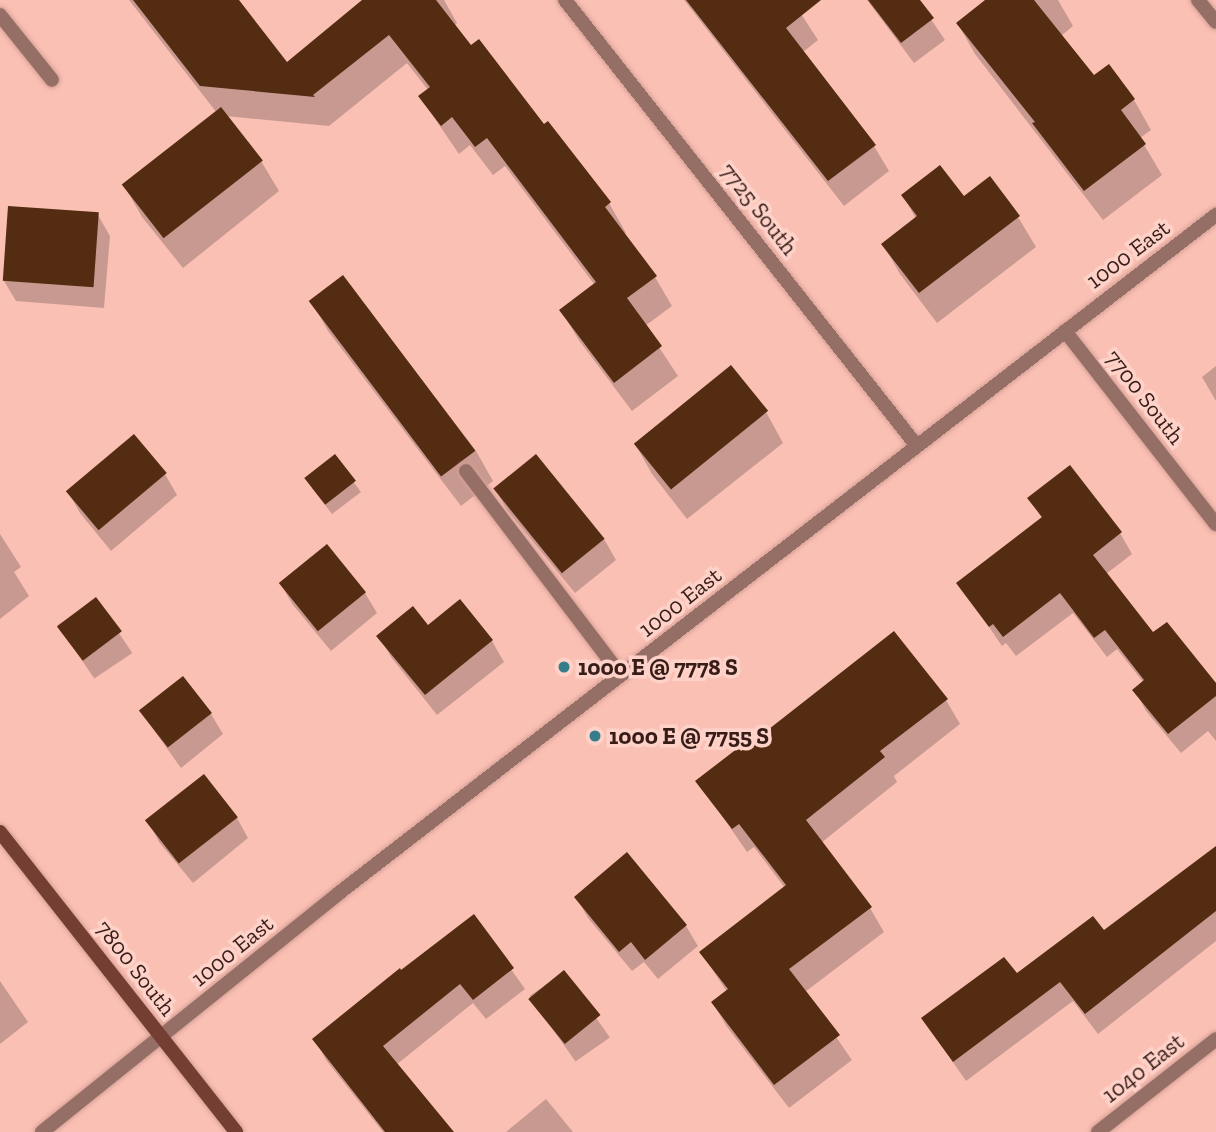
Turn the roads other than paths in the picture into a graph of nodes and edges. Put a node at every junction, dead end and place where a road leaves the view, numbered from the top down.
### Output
1 (565, 0) edge
2 (1198, 0) edge
3 (0, 15) edge
4 (1216, 22) edge
5 (52, 80) dead end
6 (1216, 215) edge
7 (1065, 331) junction
8 (917, 446) junction
9 (466, 471) dead end
10 (1216, 524) edge
11 (621, 676) junction
12 (0, 832) edge
13 (162, 1038) junction
14 (1216, 1039) edge
15 (42, 1132) edge
16 (236, 1132) edge
17 (1098, 1132) edge

1 - 8 street, 7725 South
2 - 4 street
3 - 5 street
6 - 7 street, 1000 East
7 - 8 street, 1000 East
7 - 10 street, 7700 South
8 - 11 street, 1000 East
9 - 11 street
11 - 13 street, 1000 East
12 - 13 main road, 7800 South
13 - 15 street, 1000 East
13 - 16 main road, 7800 South
14 - 17 street, 1040 East

